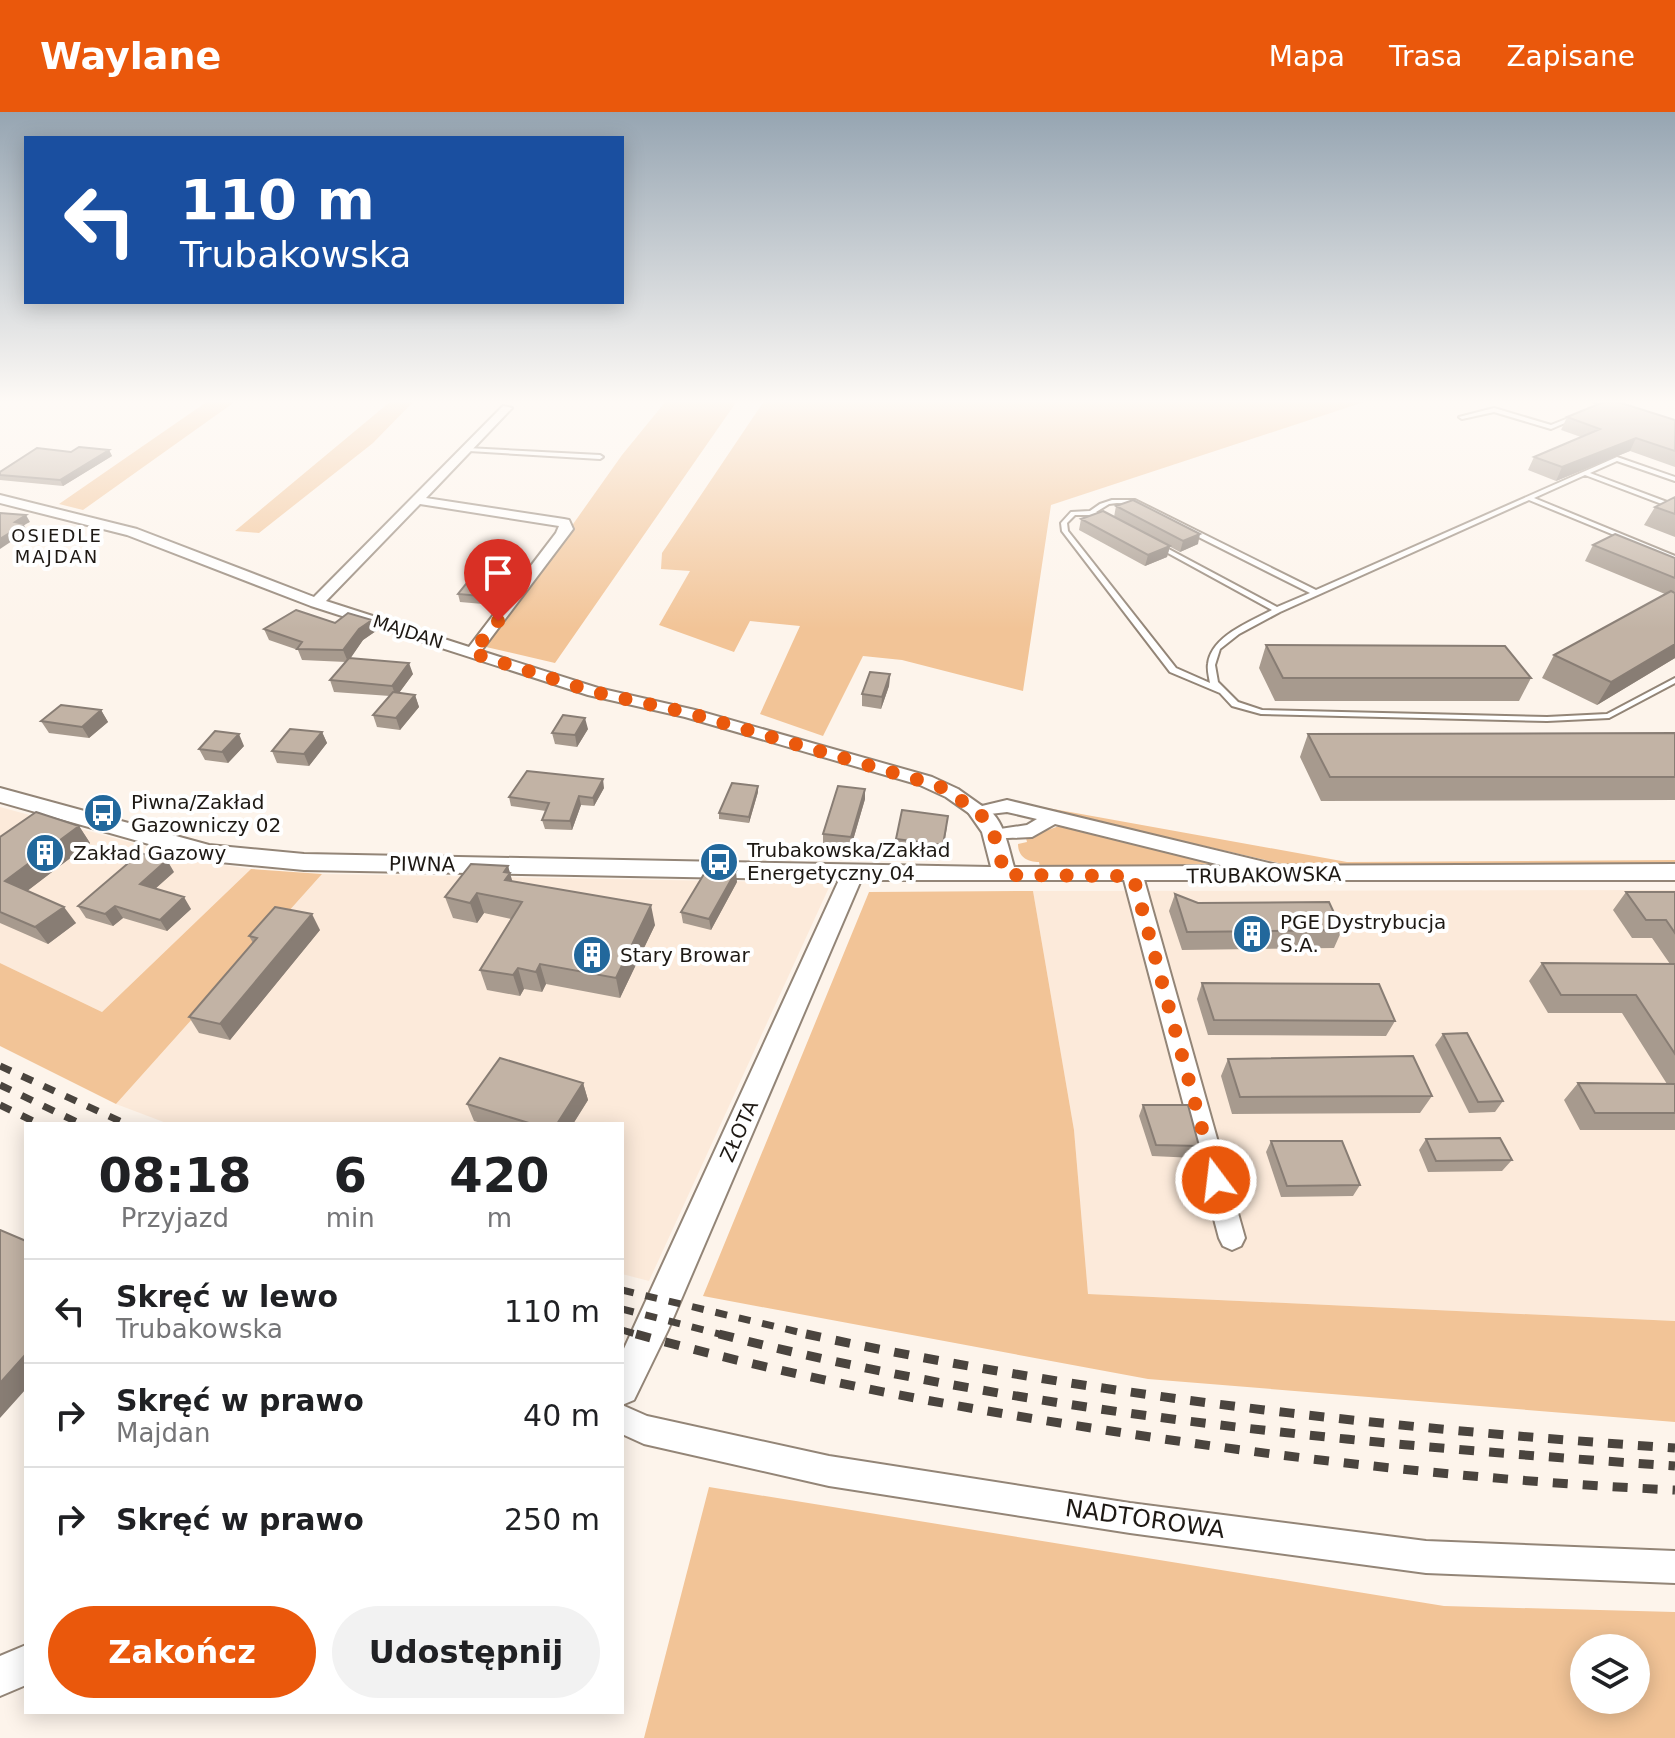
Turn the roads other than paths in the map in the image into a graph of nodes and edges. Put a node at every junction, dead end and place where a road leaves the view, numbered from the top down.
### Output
1 (441, 477) edge
2 (1575, 477) edge
3 (1594, 477) edge
4 (1529, 498) junction
5 (0, 499) edge
6 (417, 500) junction
7 (1675, 507) edge
8 (1092, 513) junction
9 (1117, 524) edge
10 (1143, 538) edge
11 (1675, 558) edge
12 (1316, 593) junction
13 (316, 603) junction
14 (1277, 610) junction
15 (472, 653) junction
16 (1675, 680) edge
17 (1222, 691) junction
18 (0, 795) edge
19 (979, 812) junction
20 (1052, 817) junction
21 (994, 835) junction
22 (1675, 872) edge
23 (853, 873) junction
24 (1289, 874) junction
25 (1005, 875) junction
26 (1133, 876) junction
27 (1232, 1238) dead end
28 (624, 1384) edge
29 (624, 1420) edge
30 (1675, 1567) edge
31 (24, 1666) edge
32 (0, 1676) edge

1 - 6 street
2 - 4 lane
3 - 7 lane
4 - 11 lane
4 - 12 lane
5 - 13 street, MAJDAN
6 - 13 street
6 - 15 street
8 - 9 lane
8 - 12 lane
8 - 17 lane
10 - 14 lane
12 - 14 lane
13 - 15 street, MAJDAN
14 - 17 lane
15 - 19 street, MAJDAN
16 - 17 lane
18 - 23 street, PIWNA
19 - 20 street
19 - 21 street, MAJDAN
20 - 21 street
20 - 24 street
21 - 25 street, MAJDAN
22 - 24 street, TRUBAKOWSKA
23 - 25 street, TRUBAKOWSKA
23 - 28 street, ZŁOTA
24 - 26 street, TRUBAKOWSKA
25 - 26 street, TRUBAKOWSKA
26 - 27 street
29 - 30 street, NADTOROWA
31 - 32 street

